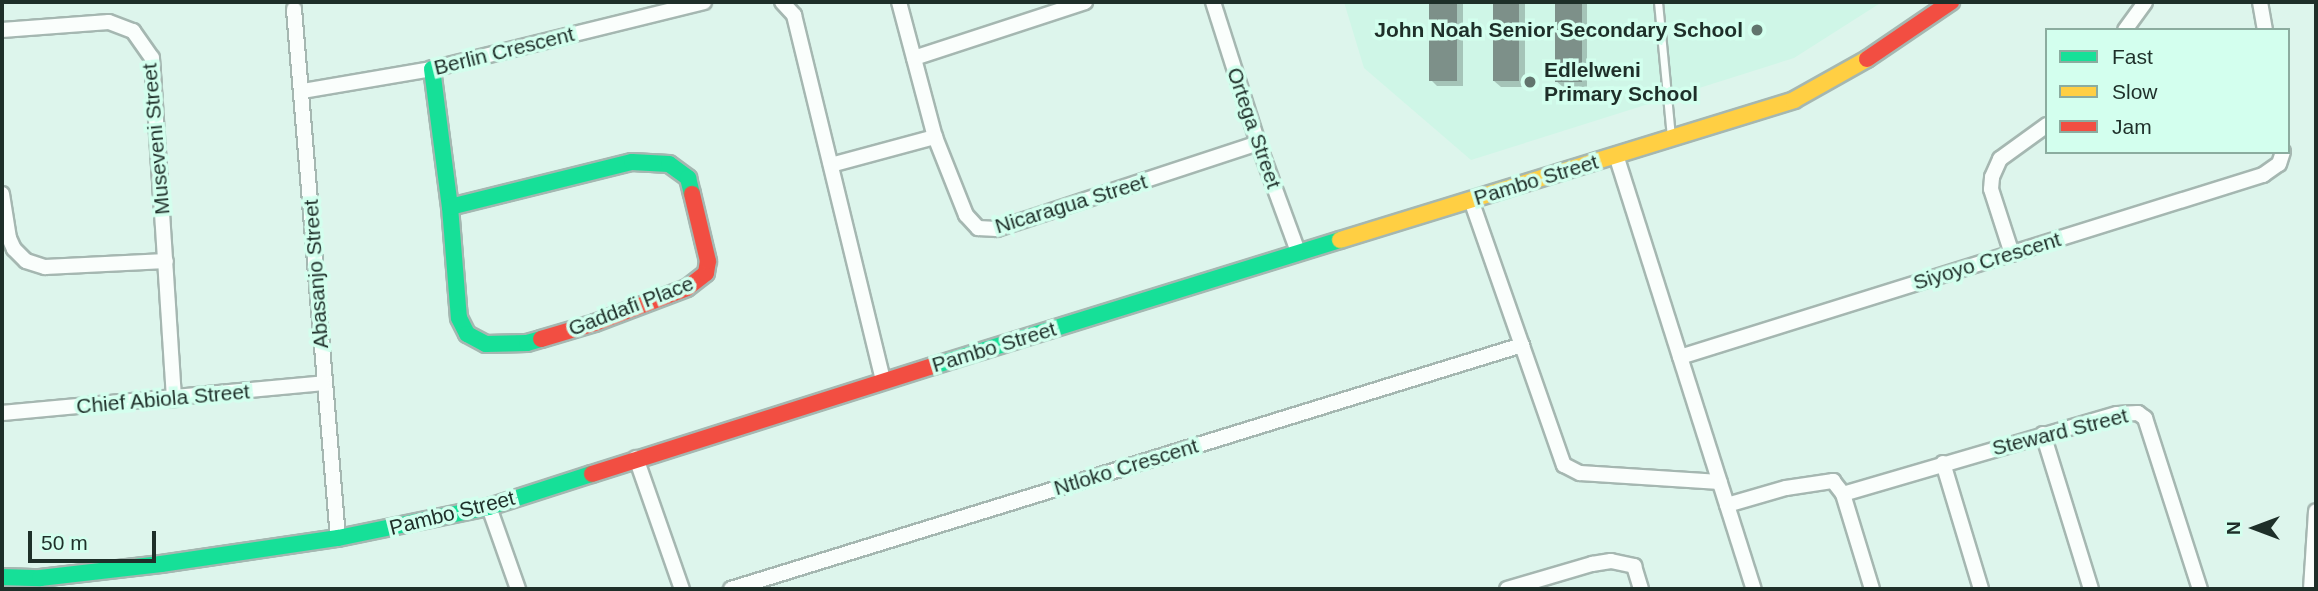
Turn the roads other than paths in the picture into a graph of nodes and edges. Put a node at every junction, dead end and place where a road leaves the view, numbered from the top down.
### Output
1 (704, 2) edge
2 (782, 2) edge
3 (899, 2) edge
4 (1085, 2) edge
5 (1213, 2) edge
6 (1658, 2) edge
7 (1951, 2) edge
8 (2145, 2) edge
9 (2260, 2) edge
10 (294, 9) dead end
11 (2126, 28) edge
12 (2265, 28) edge
13 (2, 30) edge
14 (914, 58) junction
15 (432, 69) junction
16 (303, 91) junction
17 (2045, 126) edge
18 (935, 136) junction
19 (1671, 137) junction
20 (1258, 143) junction
21 (2282, 154) edge
22 (1616, 155) junction
23 (831, 165) junction
24 (2, 194) edge
25 (1471, 200) junction
26 (450, 207) junction
27 (1298, 252) junction
28 (2012, 254) junction
29 (166, 261) junction
30 (1522, 345) junction
31 (1680, 357) junction
32 (883, 381) junction
33 (323, 383) junction
34 (174, 398) junction
35 (2, 413) edge
36 (2043, 434) junction
37 (636, 458) junction
38 (1943, 463) junction
39 (1720, 482) junction
40 (1843, 494) junction
41 (1727, 505) junction
42 (489, 507) junction
43 (2316, 511) edge
44 (338, 538) junction
45 (2, 577) edge
46 (518, 589) edge
47 (682, 589) edge
48 (731, 589) edge
49 (1507, 589) edge
50 (1641, 589) edge
51 (1754, 589) edge
52 (1872, 589) edge
53 (1981, 589) edge
54 (2091, 589) edge
55 (2200, 589) edge
56 (2311, 589) edge

1 - 15 street, Berlin Crescent
2 - 23 street
3 - 14 street, Nicaragua Street
4 - 14 street
5 - 20 street, Ortega Street
6 - 19 lane
7 - 19 street, Pambo Street
8 - 11 street
9 - 12 street
10 - 16 street, Abasanjo Street
13 - 29 street, Museveni Street
14 - 18 street, Nicaragua Street
15 - 16 street, Berlin Crescent
15 - 26 street, Gaddafi Place
16 - 33 street, Abasanjo Street
17 - 28 street
18 - 20 street, Nicaragua Street
18 - 23 street
19 - 22 street, Pambo Street
20 - 27 street, Ortega Street
21 - 28 street, Siyoyo Crescent
22 - 25 street, Pambo Street
22 - 31 street
23 - 32 street
24 - 29 street
25 - 27 street, Pambo Street
25 - 30 street
26 - 26 street, Gaddafi Place
27 - 32 street, Pambo Street
28 - 31 street, Siyoyo Crescent
29 - 34 street, Museveni Street
30 - 39 street
30 - 48 street, Ntloko Crescent
31 - 39 street
32 - 37 street, Pambo Street
33 - 34 street, Chief Abiola Street
33 - 44 street, Abasanjo Street
34 - 35 street, Chief Abiola Street
36 - 38 street, Steward Street
36 - 54 street
36 - 55 street, Steward Street
37 - 42 street, Pambo Street
37 - 47 street
38 - 40 street, Steward Street
38 - 53 street
39 - 41 street
40 - 41 street
40 - 52 street
41 - 51 street
42 - 44 street, Pambo Street
42 - 46 street
43 - 56 street
44 - 45 street, Pambo Street
49 - 50 street

